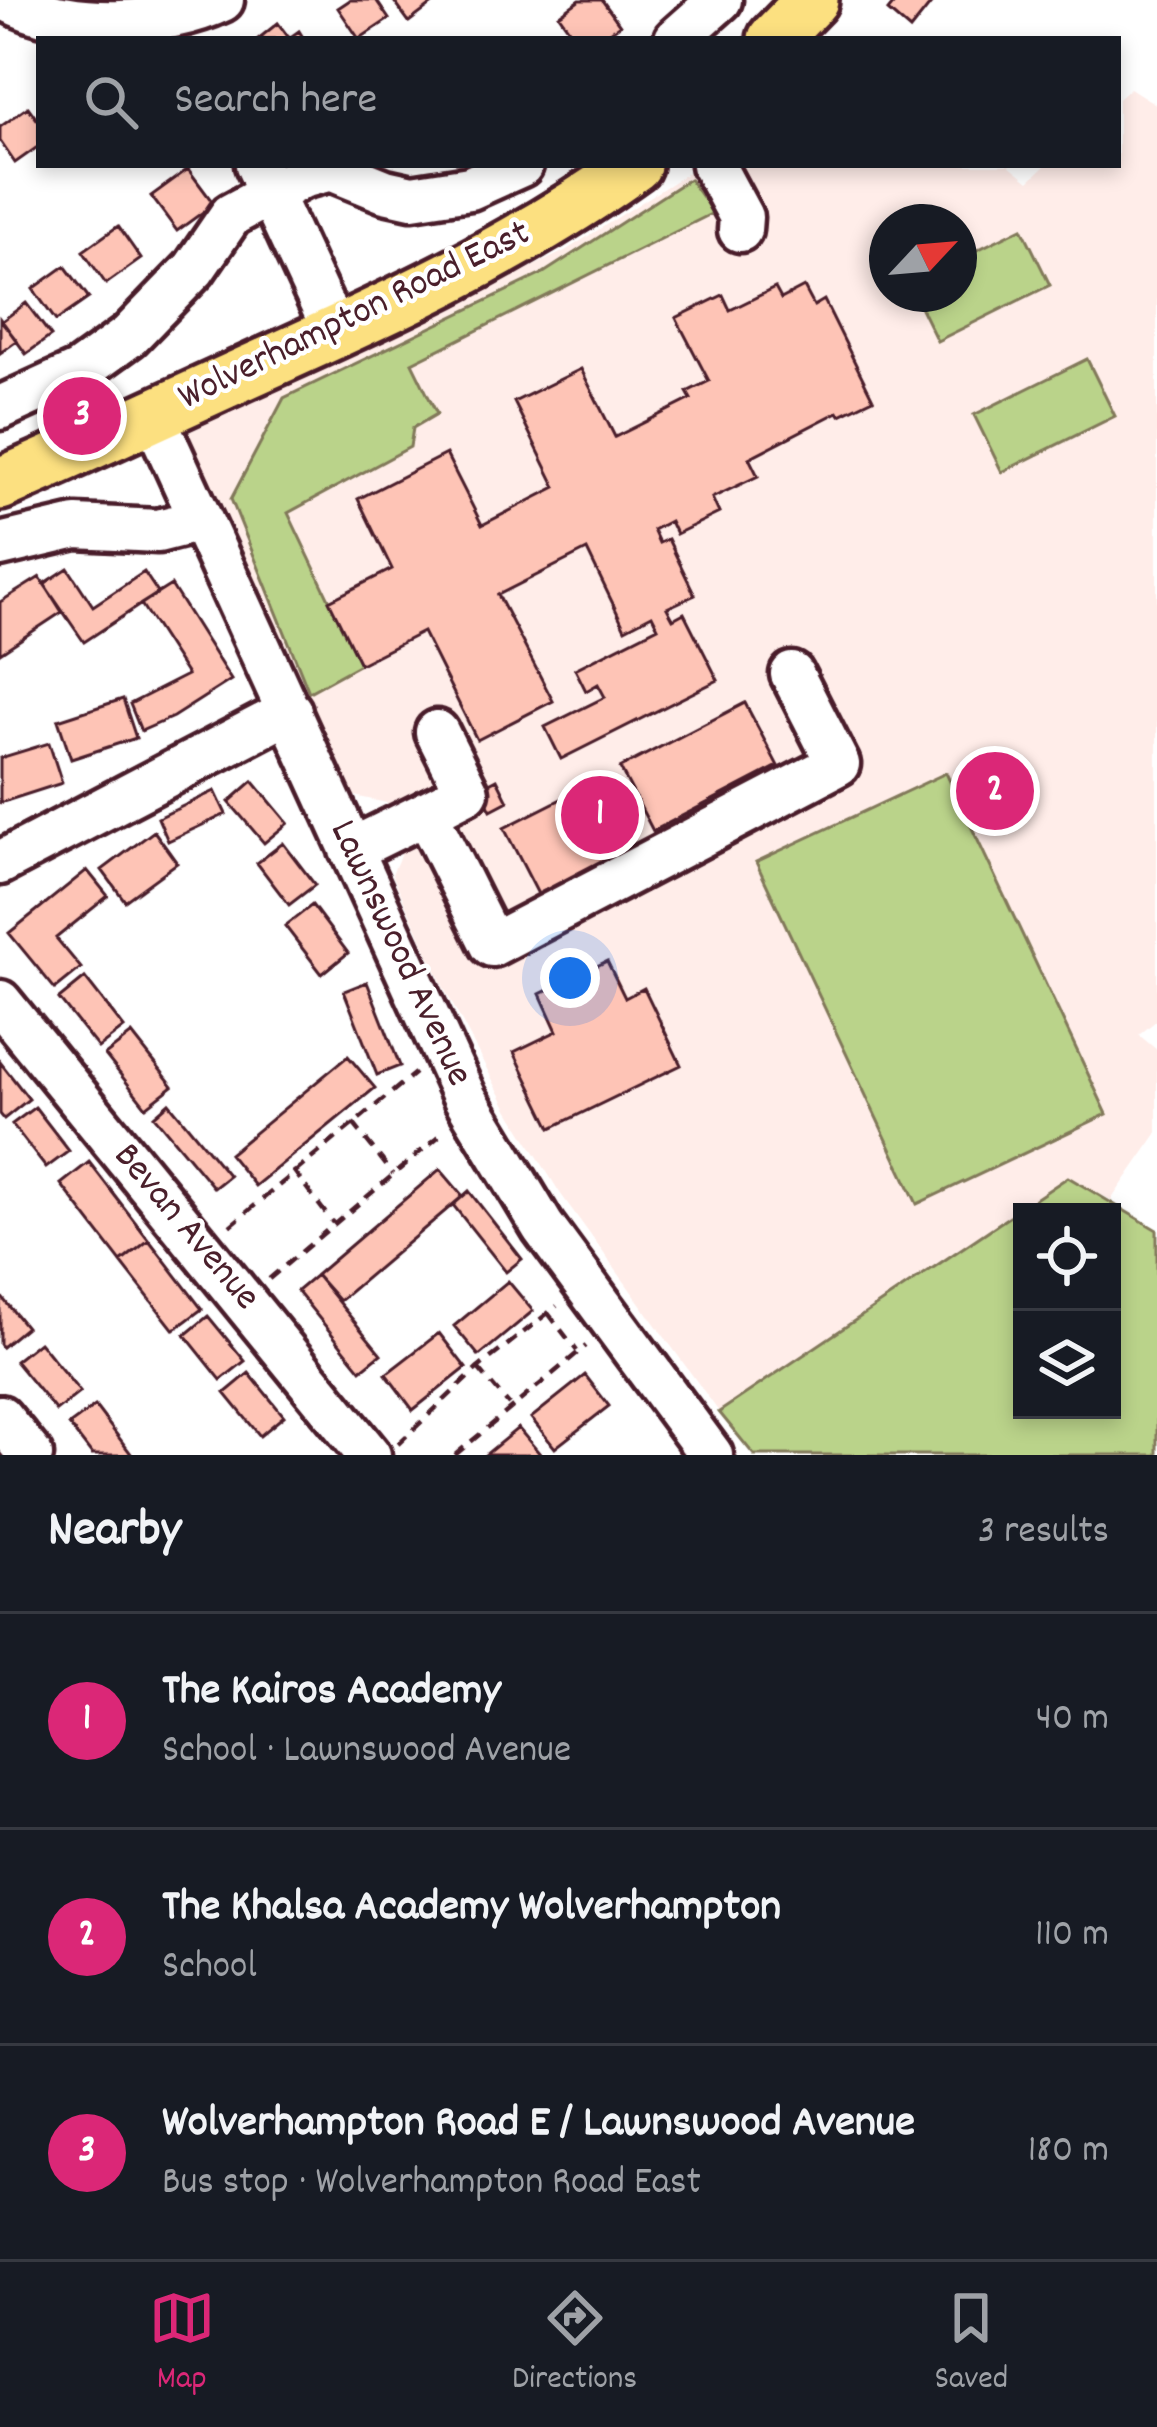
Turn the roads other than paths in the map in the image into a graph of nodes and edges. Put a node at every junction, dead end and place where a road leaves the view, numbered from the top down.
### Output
1 (720, 0) edge
2 (812, 0) edge
3 (9, 14) edge
4 (204, 18) edge
5 (679, 36) edge
6 (777, 36) edge
7 (514, 168) edge
8 (630, 168) edge
9 (715, 168) edge
10 (263, 179) edge
11 (740, 230) dead end
12 (335, 333) junction
13 (0, 408) edge
14 (153, 415) junction
15 (0, 484) edge
16 (201, 520) junction
17 (0, 545) edge
18 (792, 674) dead end
19 (290, 711) junction
20 (437, 732) dead end
21 (426, 813) junction
22 (351, 850) junction
23 (0, 862) edge
24 (0, 1002) edge
25 (0, 1417) edge
26 (32, 1455) edge
27 (369, 1455) edge
28 (711, 1455) edge

1 - 5 street
2 - 6 main road
3 - 4 street
7 - 10 street
8 - 12 main road, Wolverhampton Road East
9 - 11 street
10 - 12 street
10 - 13 street
12 - 14 main road, Wolverhampton Road East
14 - 15 main road, Wolverhampton Road East
14 - 16 street, Lawnswood Avenue
16 - 17 street
16 - 19 street, Lawnswood Avenue
18 - 21 street
19 - 22 street, Lawnswood Avenue
19 - 23 street
20 - 21 street
21 - 22 street
22 - 28 street, Lawnswood Avenue
24 - 27 street, Bevan Avenue
25 - 26 street

